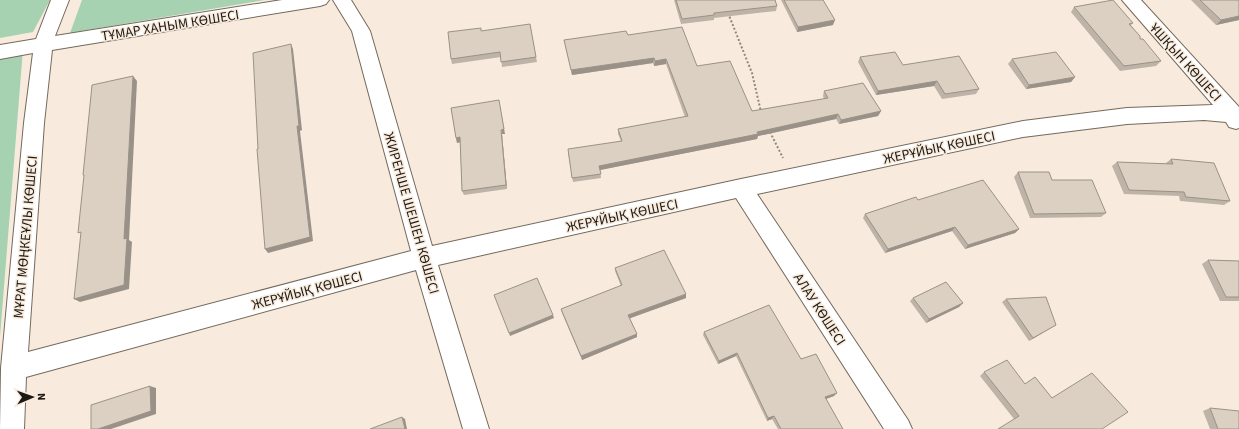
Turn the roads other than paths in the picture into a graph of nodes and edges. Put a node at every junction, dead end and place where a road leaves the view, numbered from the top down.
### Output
1 (60, 0) edge
2 (320, 0) edge
3 (342, 0) edge
4 (1131, 0) edge
5 (43, 45) junction
6 (0, 52) edge
7 (1237, 118) edge
8 (741, 188) junction
9 (424, 258) junction
10 (14, 368) junction
11 (11, 429) edge
12 (476, 429) edge
13 (899, 429) edge

1 - 5 street, МҰРАТ МӨҢКЕҰЛЫ КӨШЕСІ
2 - 5 street, ТҰМАР ХАНЫМ КӨШЕСІ
3 - 9 street, ЖИРЕНШЕ ШЕШЕН КӨШЕСІ
4 - 7 street, ҰШҚЫН КӨШЕСІ
5 - 6 street, ТҰМАР ХАНЫМ КӨШЕСІ
5 - 10 street, МҰРАТ МӨҢКЕҰЛЫ КӨШЕСІ
7 - 8 street, ЖЕРҰЙЫҚ КӨШЕСІ
8 - 9 street, ЖЕРҰЙЫҚ КӨШЕСІ
8 - 13 street, АЛАУ КӨШЕСІ
9 - 10 street, ЖЕРҰЙЫҚ КӨШЕСІ
9 - 12 street, ЖИРЕНШЕ ШЕШЕН КӨШЕСІ
10 - 11 street, МҰРАТ МӨҢКЕҰЛЫ КӨШЕСІ

